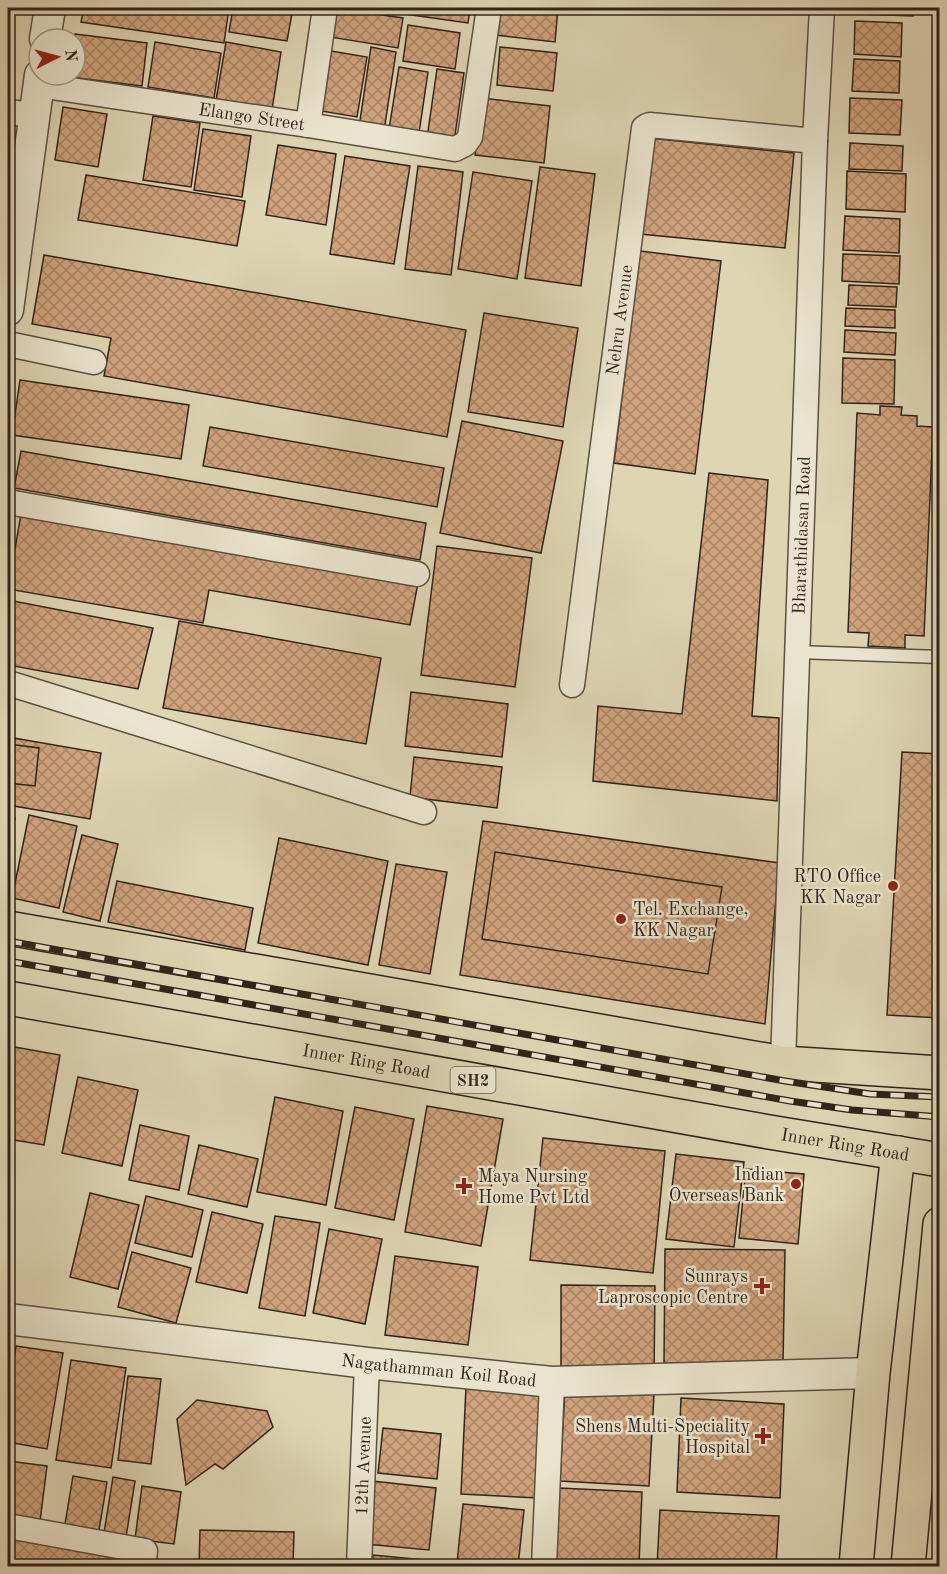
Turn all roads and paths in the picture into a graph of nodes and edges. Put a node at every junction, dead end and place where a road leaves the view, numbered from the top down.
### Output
1 (50, 8) edge
2 (325, 8) edge
3 (489, 8) edge
4 (822, 8) edge
5 (47, 27) edge
6 (35, 87) edge
7 (81, 87) edge
8 (21, 113) edge
9 (308, 125) junction
10 (815, 141) junction
11 (12, 240) edge
12 (8, 310) edge
13 (8, 344) edge
14 (94, 362) dead end
15 (8, 502) edge
16 (417, 574) dead end
17 (797, 652) junction
18 (939, 657) edge
19 (8, 683) edge
20 (572, 684) dead end
21 (424, 812) dead end
22 (8, 928) edge
23 (8, 998) edge
24 (783, 1063) junction
25 (939, 1073) edge
26 (898, 1153) junction
27 (939, 1160) edge
28 (939, 1224) edge
29 (8, 1319) edge
30 (367, 1363) junction
31 (873, 1373) junction
32 (552, 1382) junction
33 (8, 1526) edge
34 (143, 1566) edge
35 (359, 1566) edge
36 (544, 1566) edge
37 (856, 1566) edge
38 (908, 1566) edge

1 - 5 street
2 - 9 street
3 - 9 street, Elango Street
4 - 10 street, Bharathidasan Road
6 - 8 street
7 - 9 street, Elango Street
8 - 11 street
10 - 17 street, Bharathidasan Road
10 - 20 street, Nehru Avenue
11 - 12 street
13 - 14 street
15 - 16 street
17 - 18 lane
17 - 24 street, Bharathidasan Road
19 - 21 street
22 - 24 main road
23 - 26 main road, Inner Ring Road / SH2
24 - 25 main road
26 - 27 main road, Inner Ring Road / SH2
26 - 31 main road
28 - 38 main road
29 - 30 street, Nagathamman Koil Road
30 - 32 street, Nagathamman Koil Road
30 - 35 street, 12th Avenue
31 - 32 street, Nagathamman Koil Road
31 - 37 main road
32 - 36 street
33 - 34 street

